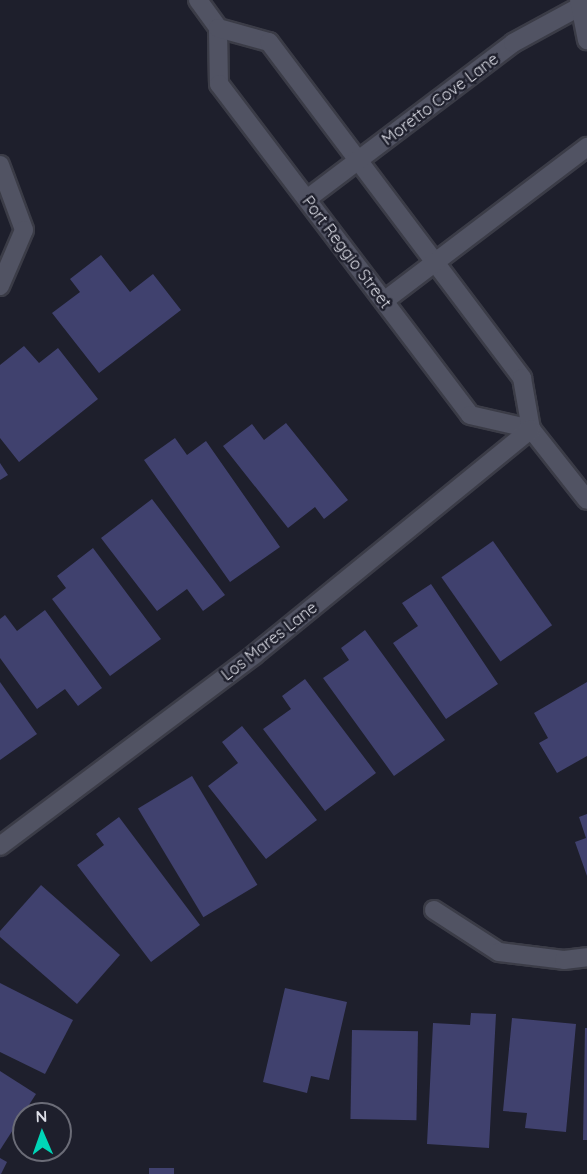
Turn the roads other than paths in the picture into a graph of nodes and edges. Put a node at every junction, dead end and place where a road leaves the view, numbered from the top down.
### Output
1 (198, 0) edge
2 (579, 4) edge
3 (218, 28) junction
4 (587, 40) edge
5 (587, 147) edge
6 (359, 160) junction
7 (0, 165) edge
8 (307, 199) junction
9 (436, 263) junction
10 (0, 286) edge
11 (384, 302) junction
12 (531, 429) junction
13 (587, 500) edge
14 (0, 846) edge
15 (434, 910) dead end
16 (587, 957) edge

1 - 3 street
2 - 4 street
2 - 6 street, Moretto Cove Lane
3 - 6 street
3 - 8 street, Port Reggio Street
5 - 9 street
6 - 8 street, Moretto Cove Lane
6 - 9 street
7 - 10 street
8 - 11 street, Port Reggio Street
9 - 11 street
9 - 12 street
11 - 12 street, Port Reggio Street
12 - 13 street
12 - 14 street, Los Mares Lane
15 - 16 street

